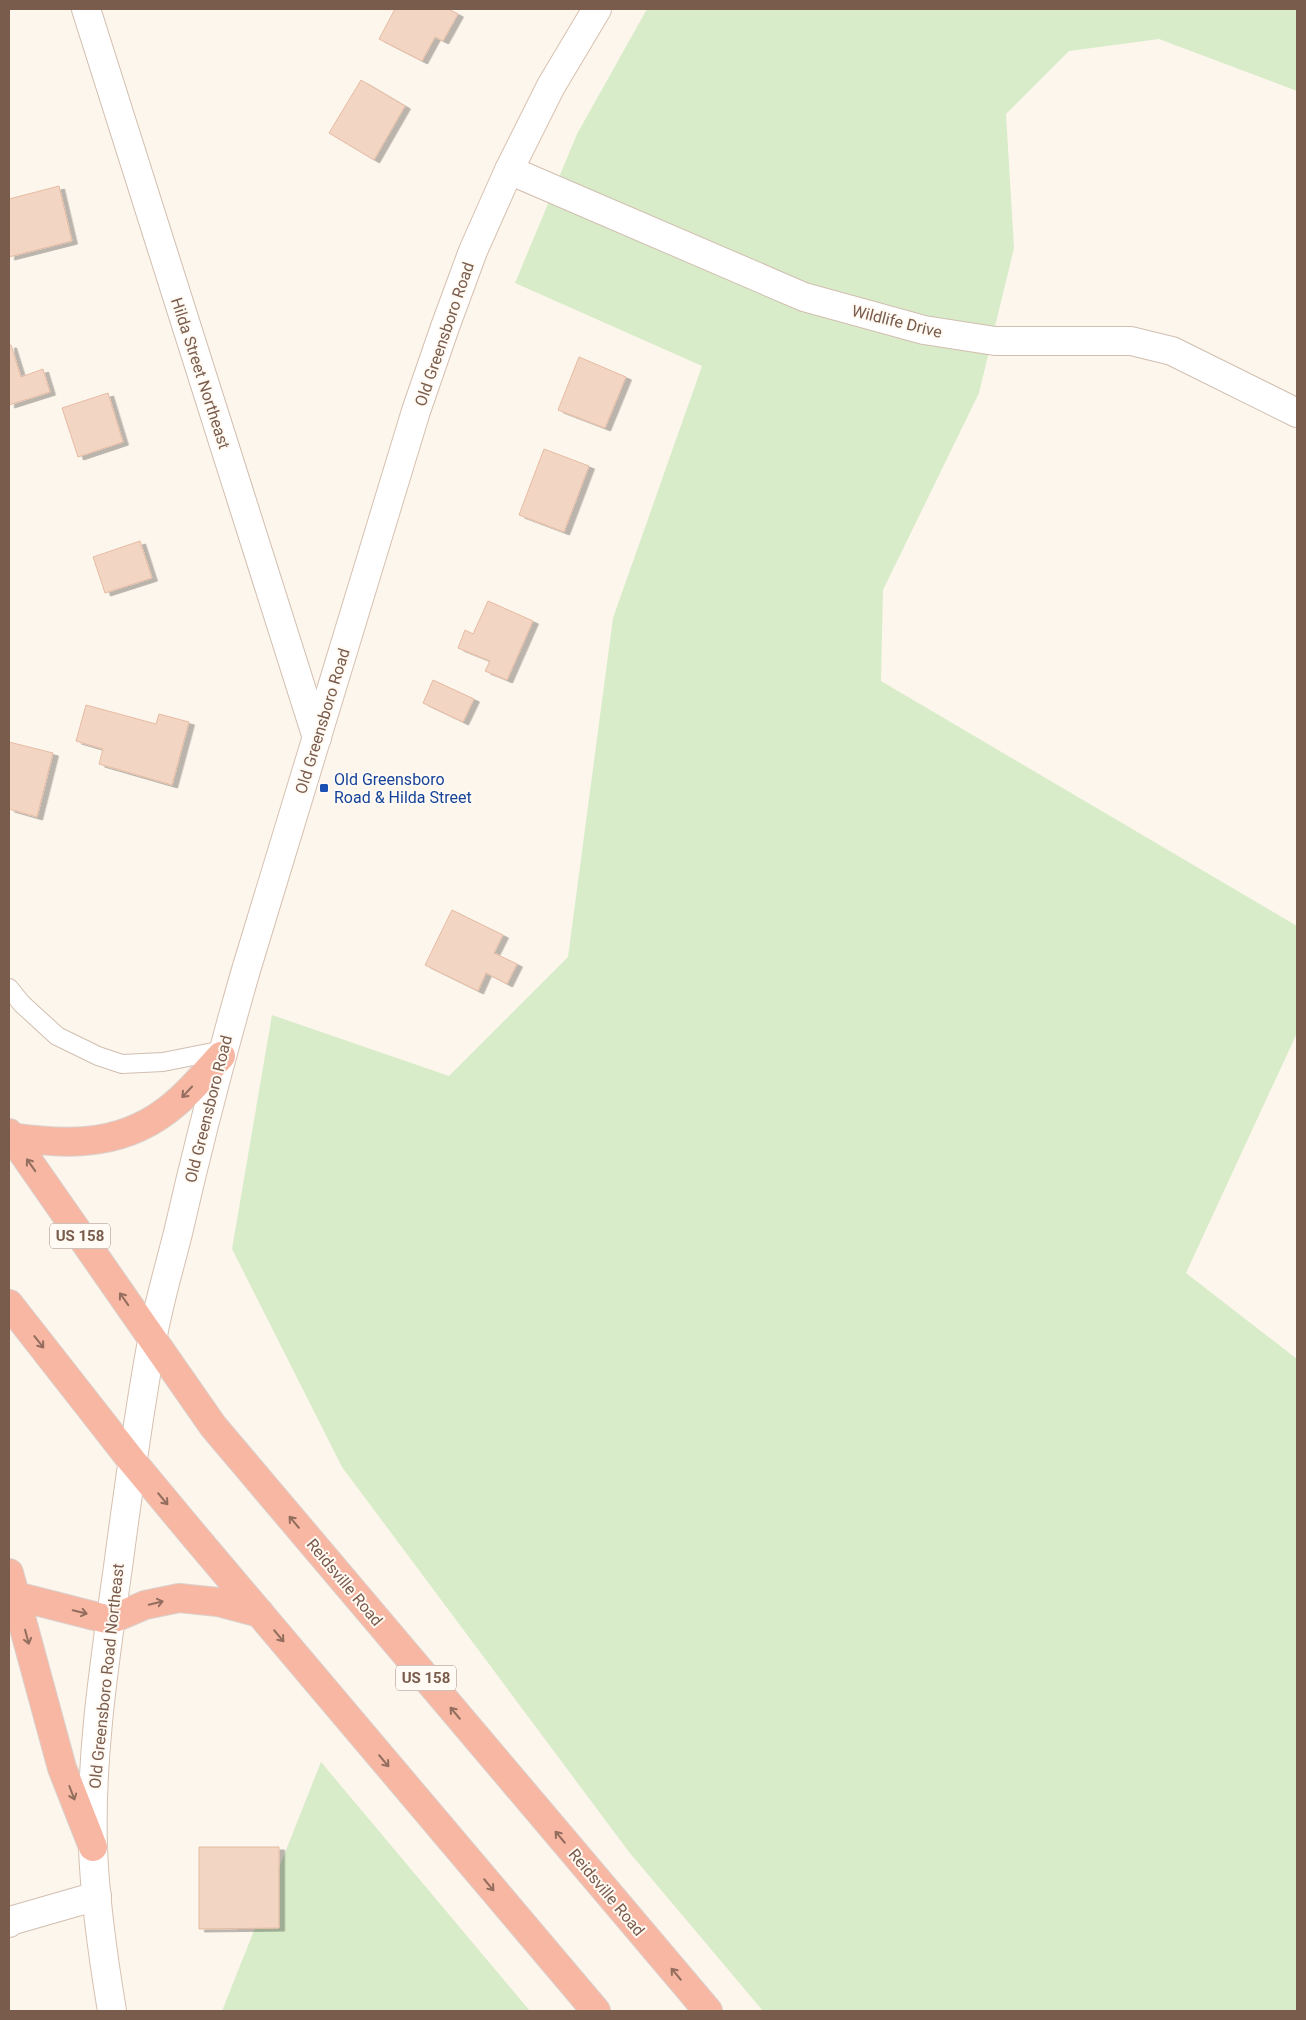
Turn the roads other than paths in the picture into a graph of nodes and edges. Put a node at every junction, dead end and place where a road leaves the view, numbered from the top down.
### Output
1 (86, 9) edge
2 (596, 9) edge
3 (509, 170) junction
4 (1297, 413) edge
5 (317, 738) junction
6 (9, 988) edge
7 (222, 1053) junction
8 (10, 1135) edge
9 (9, 1304) edge
10 (152, 1338) junction
11 (132, 1461) junction
12 (12, 1584) edge
13 (260, 1613) junction
14 (110, 1620) junction
15 (93, 1847) junction
16 (97, 1896) junction
17 (9, 1921) edge
18 (112, 2011) edge
19 (596, 2011) edge
20 (708, 2011) edge

1 - 5 street, Hilda Street Northeast
2 - 3 street, Old Greensboro Road
3 - 4 street, Wildlife Drive
3 - 5 street, Old Greensboro Road
5 - 7 street, Old Greensboro Road
6 - 7 lane
7 -> 8 highway
7 - 10 street, Old Greensboro Road
10 -> 8 highway, Reidsville Road / US 158
9 -> 11 highway
10 - 11 street, Old Greensboro Road
20 -> 10 highway, Reidsville Road / US 158
11 -> 13 highway
11 - 14 street, Old Greensboro Road Northeast
12 -> 14 highway
12 -> 15 highway
14 -> 13 highway
13 -> 19 highway
14 - 15 street, Old Greensboro Road Northeast
15 - 16 street, Old Greensboro Road Northeast
16 - 17 street
16 - 18 street, Old Greensboro Road Northeast

